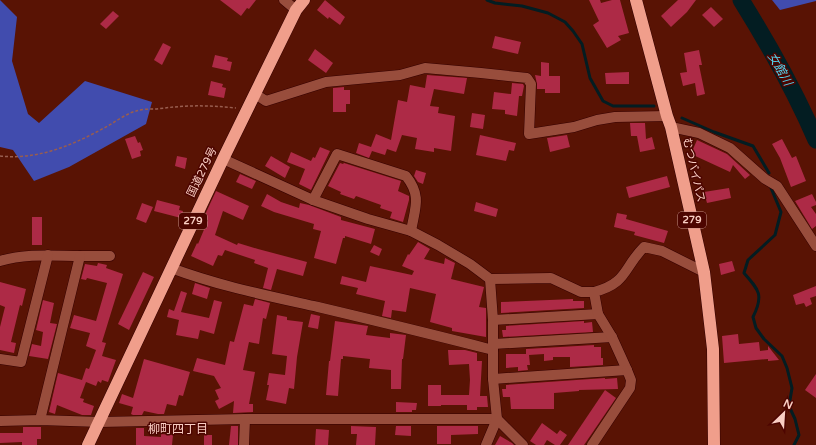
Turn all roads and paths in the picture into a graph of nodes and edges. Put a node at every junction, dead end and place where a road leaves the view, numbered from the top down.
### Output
1 (284, 0) edge
2 (304, 0) edge
3 (636, 0) edge
4 (296, 10) junction
5 (255, 94) junction
6 (248, 109) junction
7 (669, 121) junction
8 (0, 156) edge
9 (223, 159) junction
10 (313, 200) junction
11 (411, 231) junction
12 (816, 246) edge
13 (48, 255) junction
14 (80, 256) junction
15 (110, 256) dead end
16 (0, 261) edge
17 (171, 268) junction
18 (704, 272) junction
19 (490, 279) junction
20 (594, 292) junction
21 (598, 314) junction
22 (493, 320) junction
23 (612, 337) junction
24 (493, 347) junction
25 (0, 359) edge
26 (627, 370) junction
27 (493, 379) junction
28 (246, 419) junction
29 (497, 419) junction
30 (40, 420) junction
31 (0, 421) edge
32 (100, 422) junction
33 (88, 445) edge
34 (244, 445) edge
35 (486, 445) edge
36 (523, 445) edge
37 (592, 445) edge
38 (714, 445) edge

1 - 4 street
2 - 4 highway, 国道279号 / 279
3 - 7 highway, むつバイパス / 279
4 - 5 highway, 国道279号 / 279
5 - 6 highway, 国道279号 / 279
5 - 7 street
6 - 8 path
6 - 9 highway, 国道279号 / 279
7 - 12 street
7 - 18 highway, むつバイパス / 279
9 - 10 street
9 - 17 highway, 国道279号 / 279
10 - 11 street
10 - 11 street
11 - 19 street
13 - 14 street
13 - 16 street
13 - 25 street
14 - 15 street
14 - 30 street
17 - 24 street
17 - 32 highway, 国道279号 / 279
18 - 20 street
18 - 38 highway, むつバイパス / 279
19 - 20 street
19 - 22 street
20 - 21 street
21 - 22 street
21 - 23 street
22 - 24 street
23 - 24 street
23 - 26 street
24 - 27 street
26 - 27 street
26 - 37 street
27 - 29 street
28 - 29 street
28 - 32 street
28 - 34 street
29 - 35 street
29 - 36 street
30 - 31 street
30 - 32 street
32 - 33 highway, 国道279号 / 279

